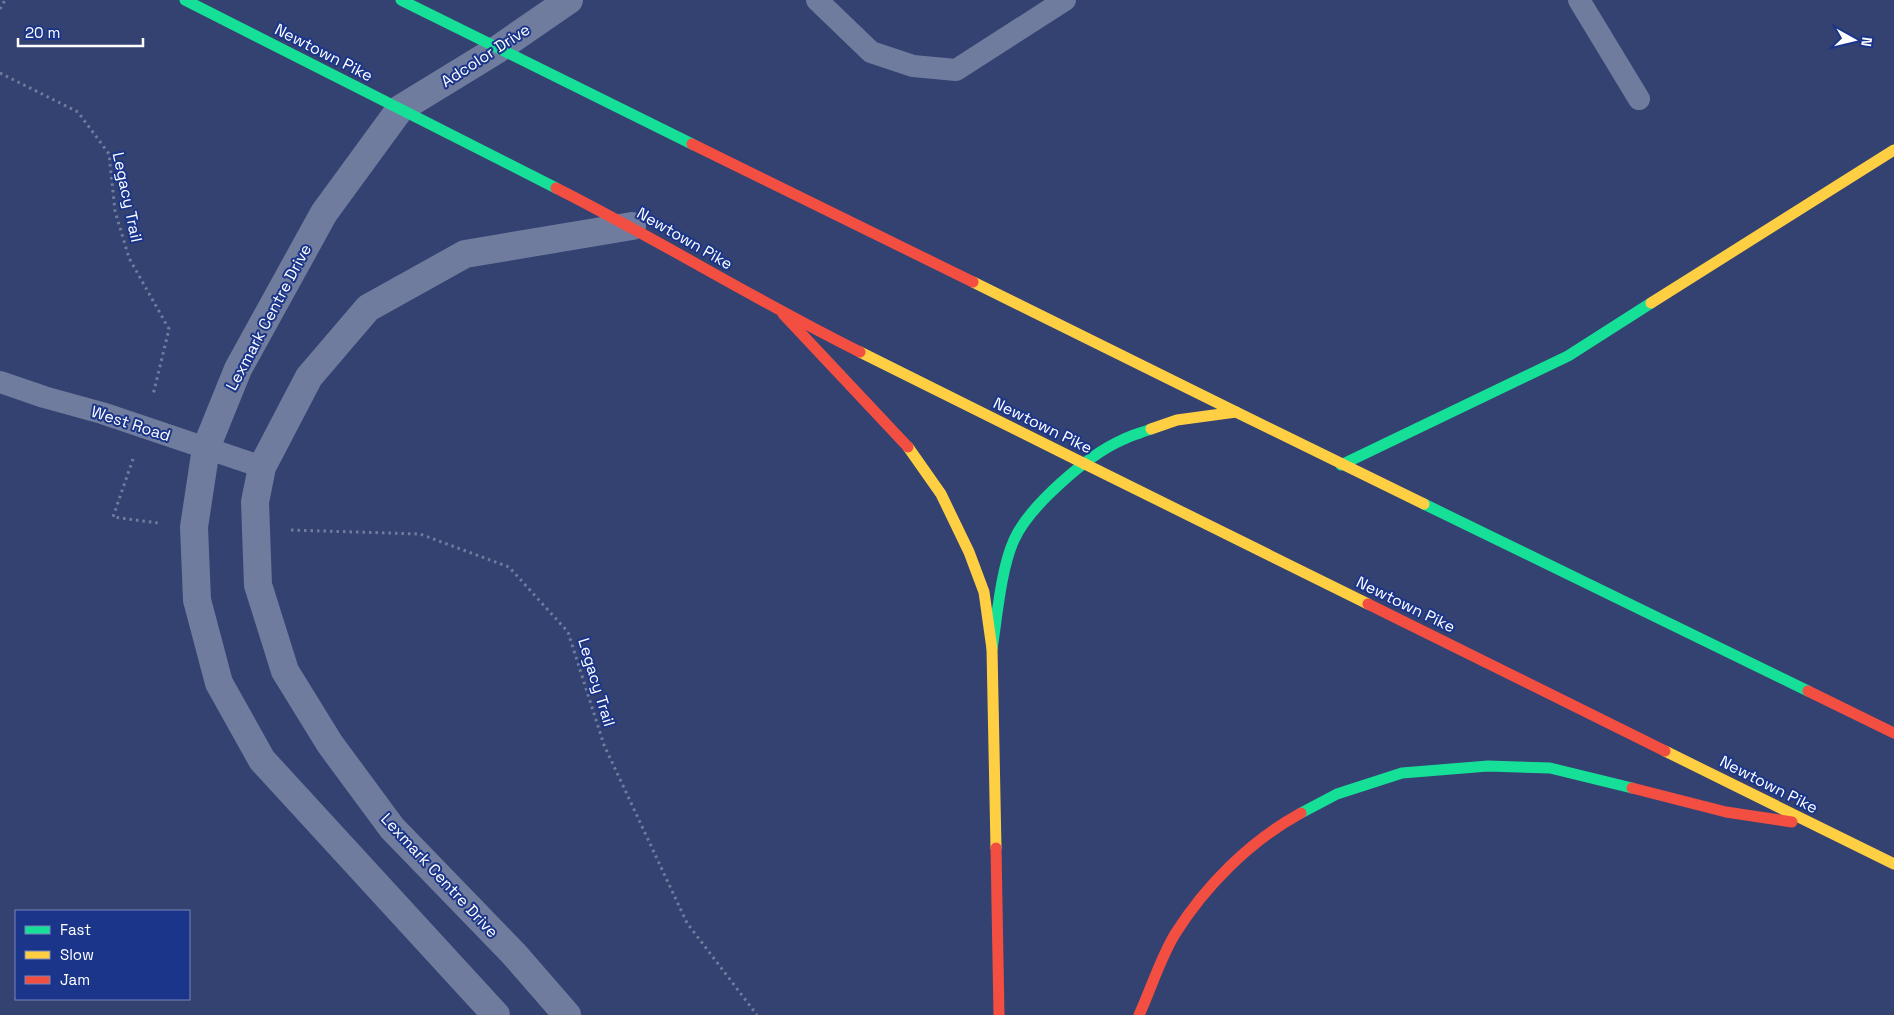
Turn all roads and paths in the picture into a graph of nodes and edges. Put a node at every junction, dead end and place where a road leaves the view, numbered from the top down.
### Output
1 (4, 0) edge
2 (186, 0) edge
3 (569, 0) edge
4 (817, 0) edge
5 (1065, 0) edge
6 (1579, 0) edge
7 (405, 1) edge
8 (0, 9) edge
9 (498, 49) junction
10 (0, 73) edge
11 (1639, 99) dead end
12 (400, 108) junction
13 (1894, 150) edge
14 (632, 226) junction
15 (783, 314) junction
16 (0, 382) edge
17 (151, 400) dead end
18 (1236, 412) junction
19 (206, 448) junction
20 (135, 454) dead end
21 (1085, 464) junction
22 (1341, 465) junction
23 (262, 467) junction
24 (160, 523) dead end
25 (285, 530) dead end
26 (992, 649) junction
27 (1894, 734) edge
28 (1818, 826) junction
29 (1894, 864) edge
30 (496, 1015) edge
31 (567, 1015) edge
32 (757, 1015) edge
33 (999, 1015) edge
34 (1140, 1015) edge

1 - 8 path
2 - 12 main road, Newtown Pike
3 - 9 street, Adcolor Drive
4 - 5 lane
6 - 11 lane
7 - 9 main road
9 - 12 street, Adcolor Drive
9 - 18 main road
10 - 17 path, Legacy Trail
12 - 14 main road, Newtown Pike
12 - 19 street, Lexmark Centre Drive
13 - 22 main road
14 - 15 main road, Newtown Pike
14 - 23 street, Lexmark Centre Drive
15 - 21 main road, Newtown Pike
15 - 26 main road
16 - 19 lane, West Road
18 - 21 main road
18 - 22 main road
19 - 23 lane, West Road
19 - 30 street, Lexmark Centre Drive
20 - 24 path
21 - 26 main road
21 - 28 main road, Newtown Pike
22 - 27 main road
23 - 31 street, Lexmark Centre Drive
25 - 32 path, Legacy Trail
26 - 33 main road
28 - 29 main road, Newtown Pike
28 - 34 main road

